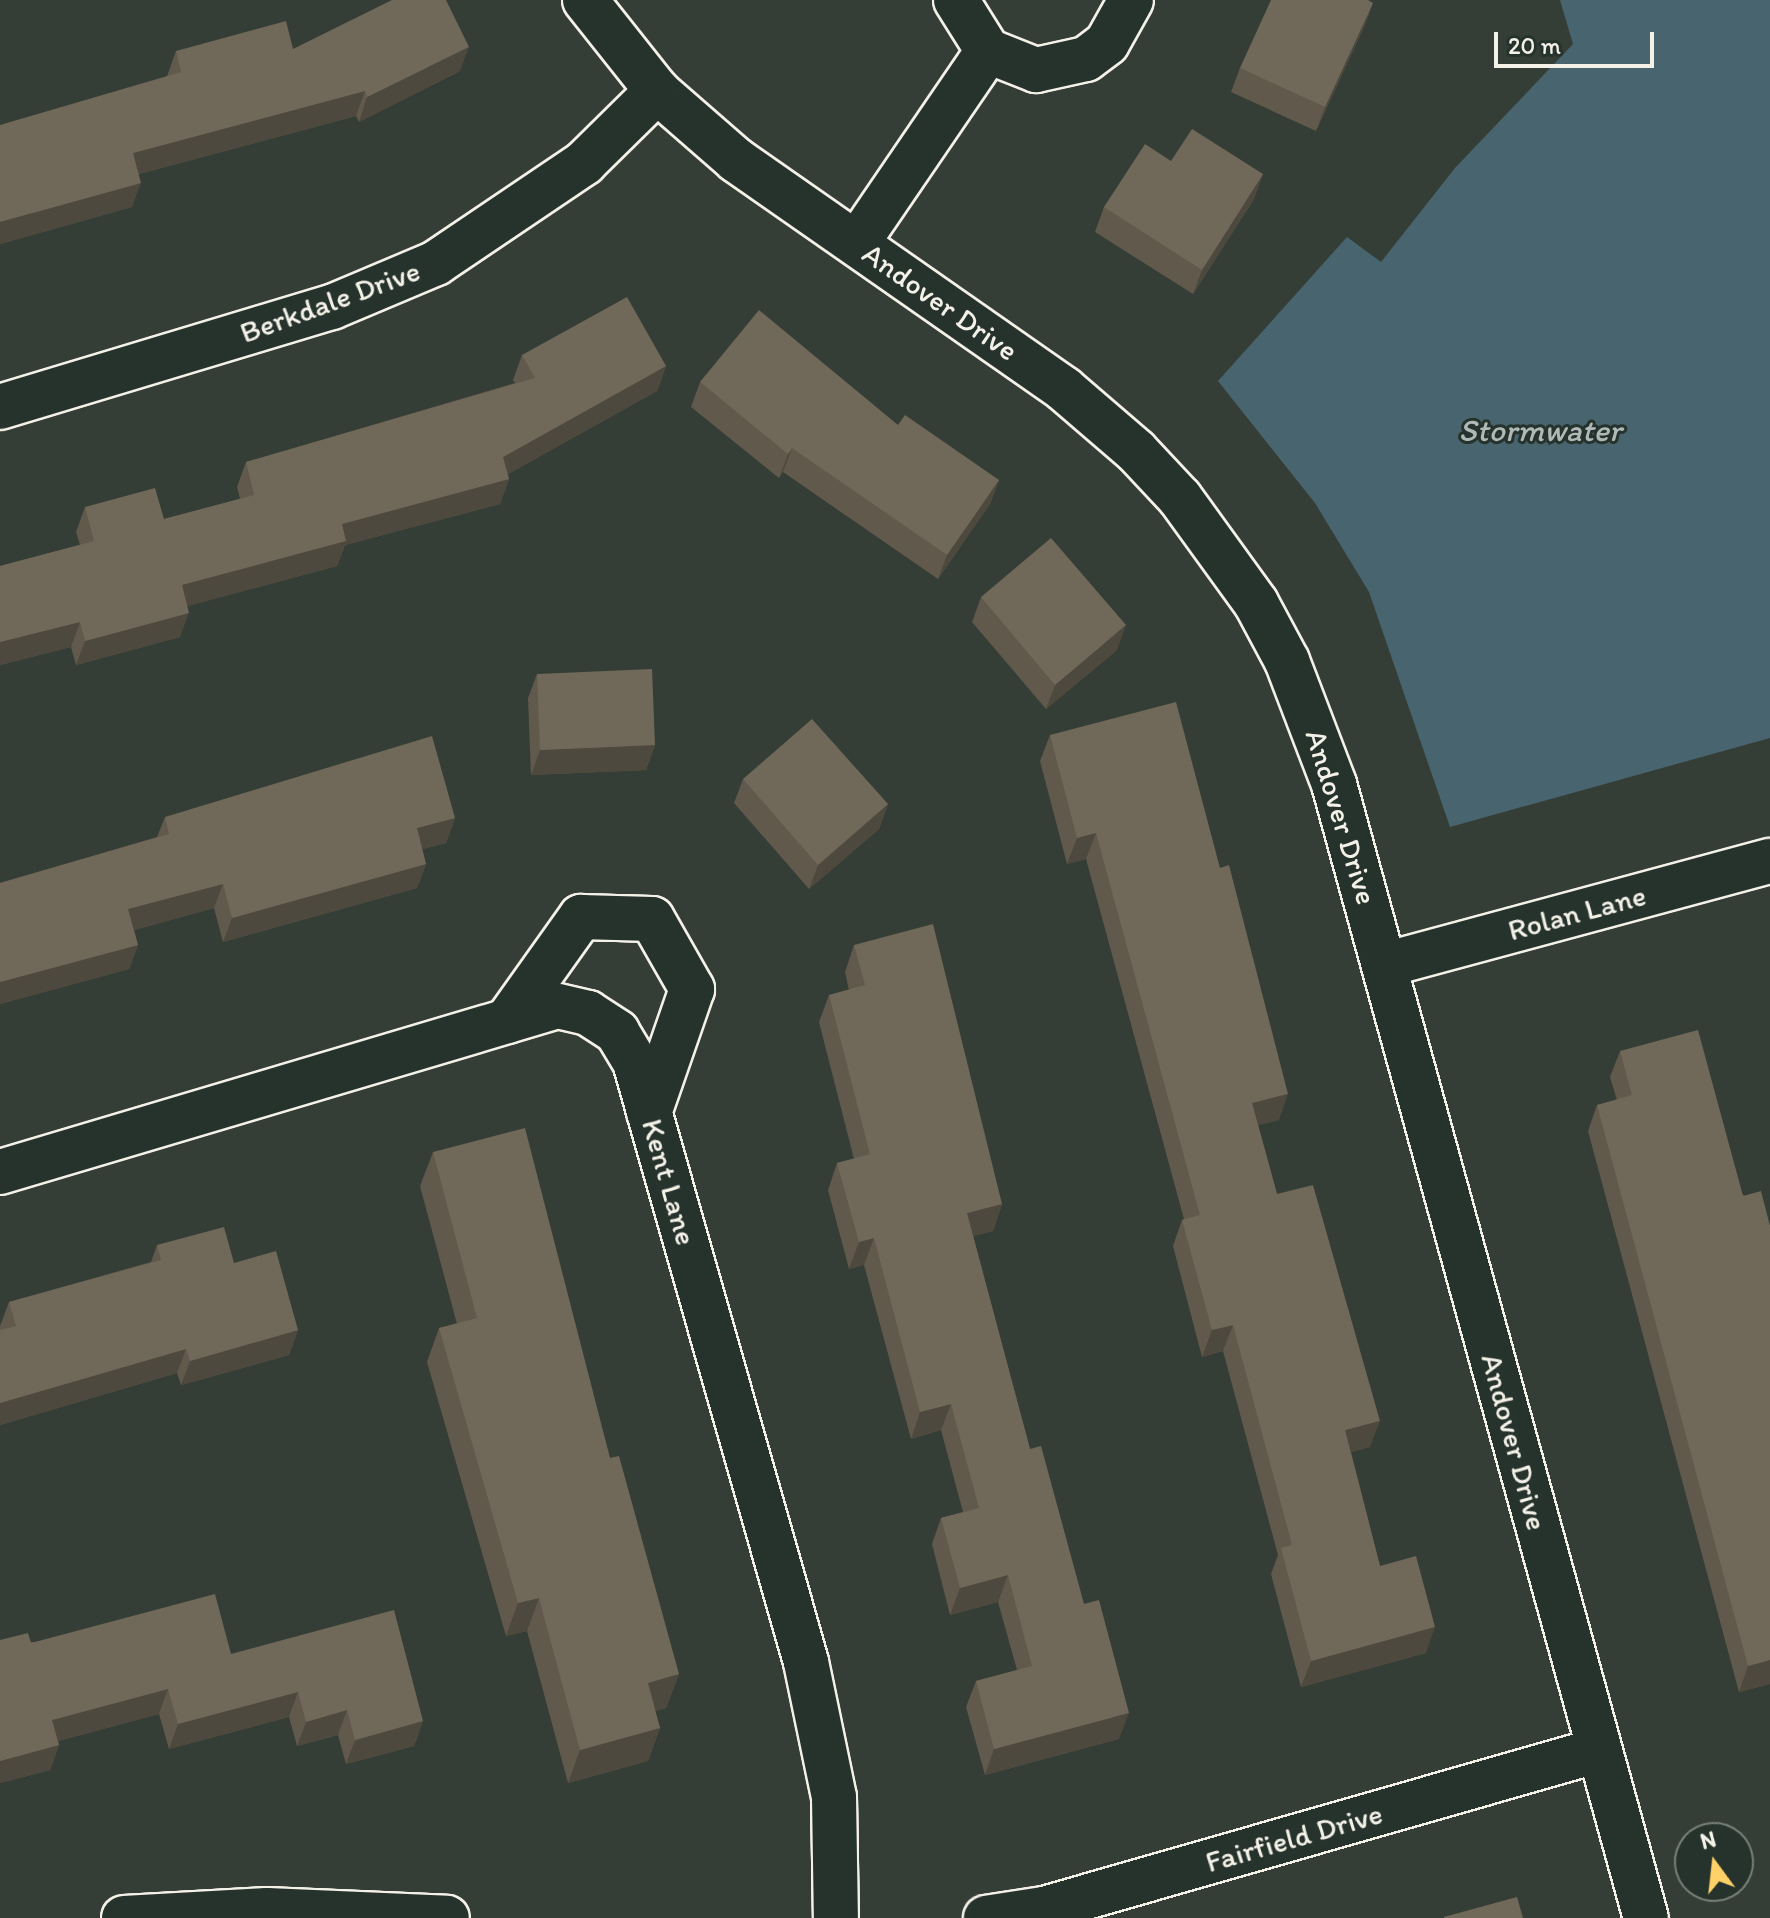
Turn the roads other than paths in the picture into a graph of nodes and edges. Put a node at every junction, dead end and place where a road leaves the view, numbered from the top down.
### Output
1 (585, 0) edge
2 (956, 0) edge
3 (1131, 0) edge
4 (988, 51) junction
5 (657, 91) junction
6 (857, 243) junction
7 (0, 407) edge
8 (1770, 861) edge
9 (1384, 965) junction
10 (507, 1021) junction
11 (649, 1113) junction
12 (0, 1172) edge
13 (1599, 1750) junction
14 (124, 1918) edge
15 (447, 1918) edge
16 (836, 1918) edge
17 (986, 1918) edge
18 (1646, 1918) edge

1 - 5 street, Andover Drive
2 - 4 street
3 - 4 street
4 - 6 street
5 - 6 street, Andover Drive
5 - 7 street, Berkdale Drive
6 - 9 street, Andover Drive
8 - 9 street, Rolan Lane
9 - 13 street, Andover Drive
10 - 11 street, Kent Lane
10 - 11 street
10 - 12 street, Kent Lane
11 - 16 street, Kent Lane
13 - 17 street, Fairfield Drive
13 - 18 street, Andover Drive
14 - 15 street

